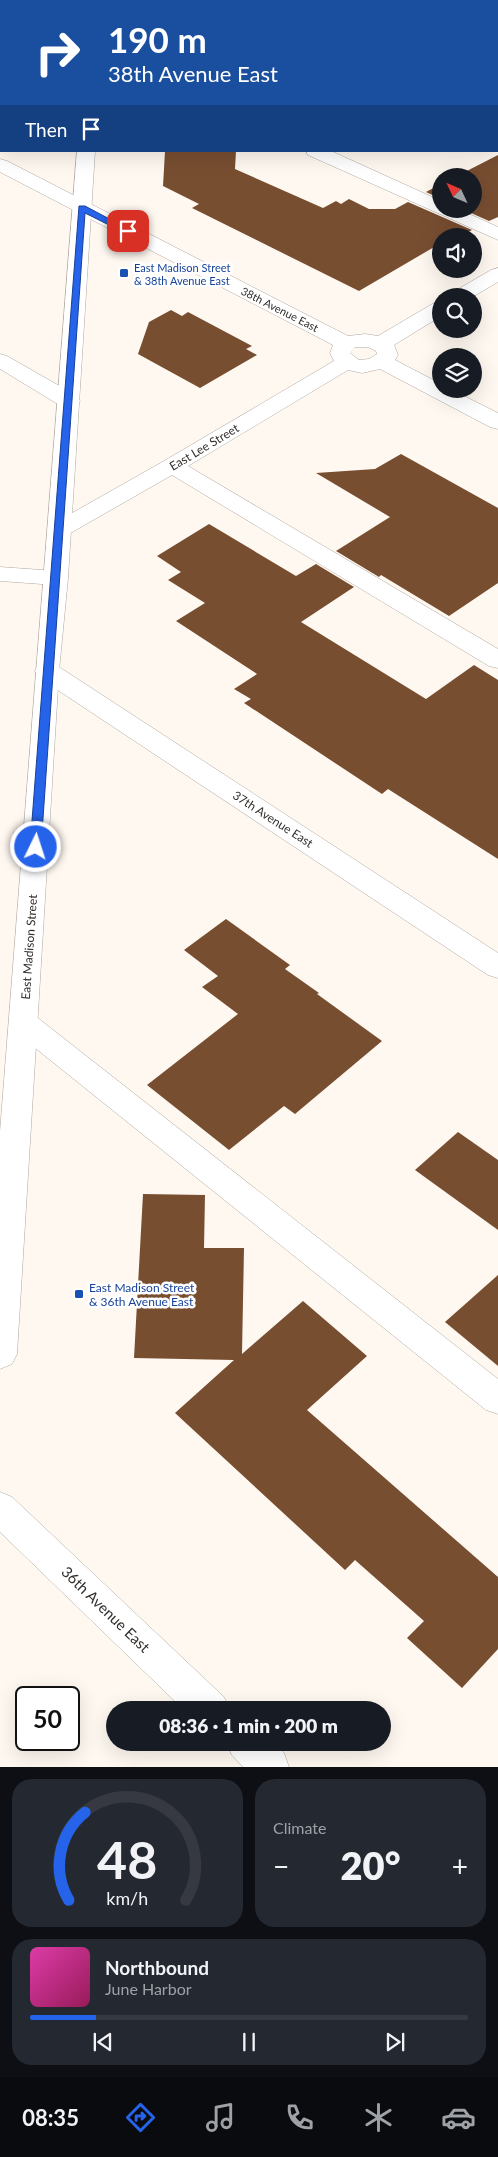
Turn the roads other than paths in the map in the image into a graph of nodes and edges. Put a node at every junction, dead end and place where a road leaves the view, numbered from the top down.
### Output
1 (86, 152) edge
2 (318, 152) edge
3 (0, 165) edge
4 (432, 203) edge
5 (82, 208) junction
6 (464, 218) edge
7 (498, 234) edge
8 (498, 274) edge
9 (474, 288) edge
10 (432, 314) edge
11 (347, 353) junction
12 (381, 353) junction
13 (0, 360) edge
14 (69, 401) junction
15 (498, 422) edge
16 (172, 466) junction
17 (60, 530) junction
18 (0, 574) edge
19 (56, 578) junction
20 (498, 660) edge
21 (47, 671) junction
22 (498, 967) edge
23 (24, 1023) junction
24 (3, 1268) edge
25 (0, 1346) edge
26 (498, 1400) edge
27 (0, 1508) edge
28 (202, 1701) edge
29 (254, 1751) edge
30 (270, 1767) edge

1 - 5 street, East Madison Street
2 - 4 street
3 - 5 street, 38th Avenue East
5 - 11 street, 38th Avenue East
5 - 14 street, East Madison Street
6 - 7 street
8 - 9 street
10 - 12 street
11 - 12 street
11 - 16 street, East Lee Street
12 - 15 street
13 - 14 street
14 - 17 street, East Madison Street
16 - 17 street, East Lee Street
16 - 20 street
17 - 19 street, East Madison Street
18 - 19 street
19 - 21 street, East Madison Street
21 - 22 street, 37th Avenue East
21 - 23 street, East Madison Street
23 - 24 street, East Madison Street
23 - 26 street
24 - 25 street, East Madison Street
27 - 28 street, 36th Avenue East
29 - 30 street

